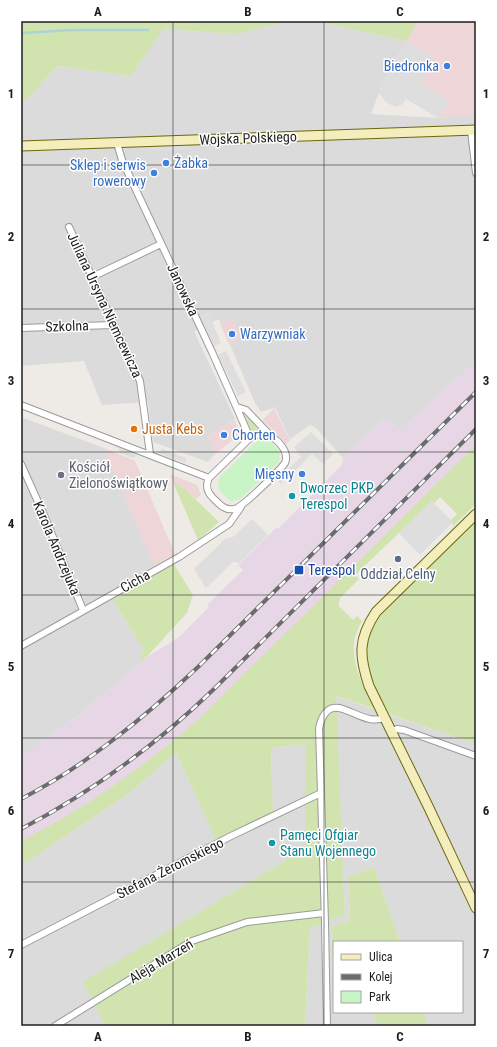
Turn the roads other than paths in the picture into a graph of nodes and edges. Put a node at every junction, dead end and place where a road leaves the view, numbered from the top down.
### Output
1 (474, 131) edge
2 (117, 143) junction
3 (21, 146) edge
4 (476, 173) edge
5 (69, 227) dead end
6 (161, 244) junction
7 (92, 277) junction
8 (113, 325) junction
9 (21, 328) edge
10 (21, 405) edge
11 (237, 407) junction
12 (272, 437) junction
13 (250, 438) junction
14 (150, 454) junction
15 (21, 464) edge
16 (209, 478) junction
17 (241, 507) junction
18 (476, 514) edge
19 (83, 610) junction
20 (21, 646) edge
21 (384, 714) junction
22 (392, 731) junction
23 (476, 756) edge
24 (321, 793) junction
25 (476, 908) edge
26 (324, 913) junction
27 (21, 945) edge
28 (55, 1026) edge
29 (327, 1026) edge

1 - 2 main road, Wojska Polskiego
1 - 4 street
2 - 3 main road, Wojska Polskiego
2 - 6 street, Janowska
5 - 7 street, Juliana Ursyna Niemcewicza
6 - 7 street
6 - 11 street, Janowska
7 - 8 street, Juliana Ursyna Niemcewicza
8 - 9 street, Szkolna
8 - 14 street, Juliana Ursyna Niemcewicza
10 - 14 street
11 - 12 street, Cicha
11 - 13 street, Janowska
12 - 13 street
12 - 17 street, Cicha
13 - 16 street
14 - 16 street
15 - 19 street, Karola Andrzejuka
16 - 17 street
17 - 19 street, Cicha
18 - 21 main road
19 - 20 street, Cicha
21 - 22 main road
21 - 24 street
22 - 23 street
22 - 25 main road
24 - 26 street
24 - 27 street, Stefana Żeromskiego
26 - 28 street, Aleja Marzeń
26 - 29 street

